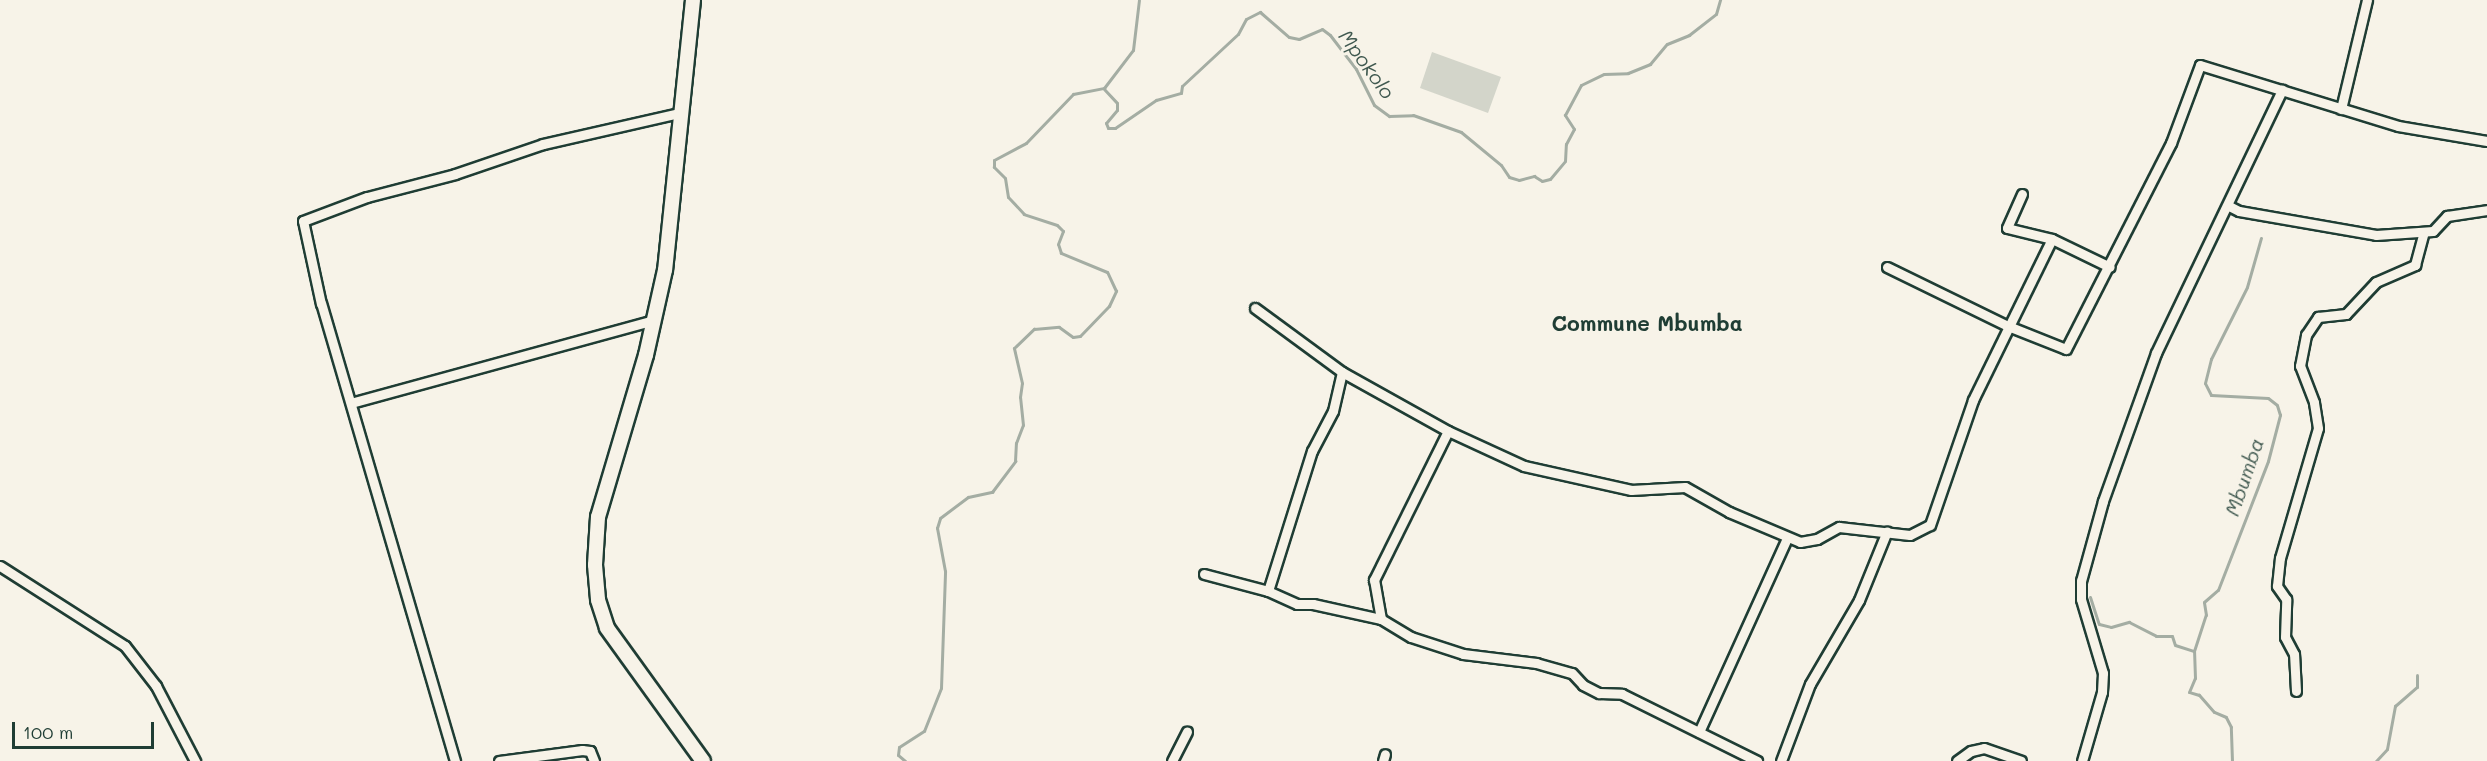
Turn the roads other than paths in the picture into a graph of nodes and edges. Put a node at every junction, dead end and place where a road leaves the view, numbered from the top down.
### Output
1 (693, 0) edge
2 (2367, 0) edge
3 (2282, 90) junction
4 (2341, 109) junction
5 (679, 113) junction
6 (2487, 141) edge
7 (2022, 194) dead end
8 (2229, 206) junction
9 (2487, 210) edge
10 (2424, 232) junction
11 (2052, 239) junction
12 (1887, 267) dead end
13 (2110, 267) junction
14 (1255, 308) dead end
15 (654, 320) junction
16 (2008, 327) junction
17 (1342, 372) junction
18 (351, 403) junction
19 (1448, 431) junction
20 (1887, 531) junction
21 (1787, 538) junction
22 (0, 566) edge
23 (1204, 574) dead end
24 (1268, 591) junction
25 (1381, 619) junction
26 (2296, 692) dead end
27 (1186, 732) dead end
28 (1699, 732) junction
29 (195, 761) edge
30 (456, 761) edge
31 (499, 761) edge
32 (594, 761) edge
33 (703, 761) edge
34 (1172, 761) edge
35 (1757, 761) edge
36 (1781, 761) edge
37 (1957, 761) edge
38 (2022, 761) edge
39 (2082, 761) edge

1 - 5 main road
2 - 4 street
3 - 4 street
3 - 8 street
3 - 13 street
4 - 6 street
5 - 15 main road
5 - 18 street
7 - 11 street
8 - 10 street
8 - 39 street
9 - 10 street
10 - 26 street
11 - 13 street
11 - 16 street
12 - 16 street
13 - 16 street
14 - 17 street
15 - 18 street
15 - 33 main road
16 - 20 street
17 - 19 street
17 - 24 street
18 - 30 street
19 - 21 street
19 - 25 street
20 - 21 street
20 - 36 street
21 - 28 street
22 - 29 street
23 - 24 street
24 - 25 street
25 - 28 street
27 - 34 street
28 - 35 street
31 - 32 street
37 - 38 street

